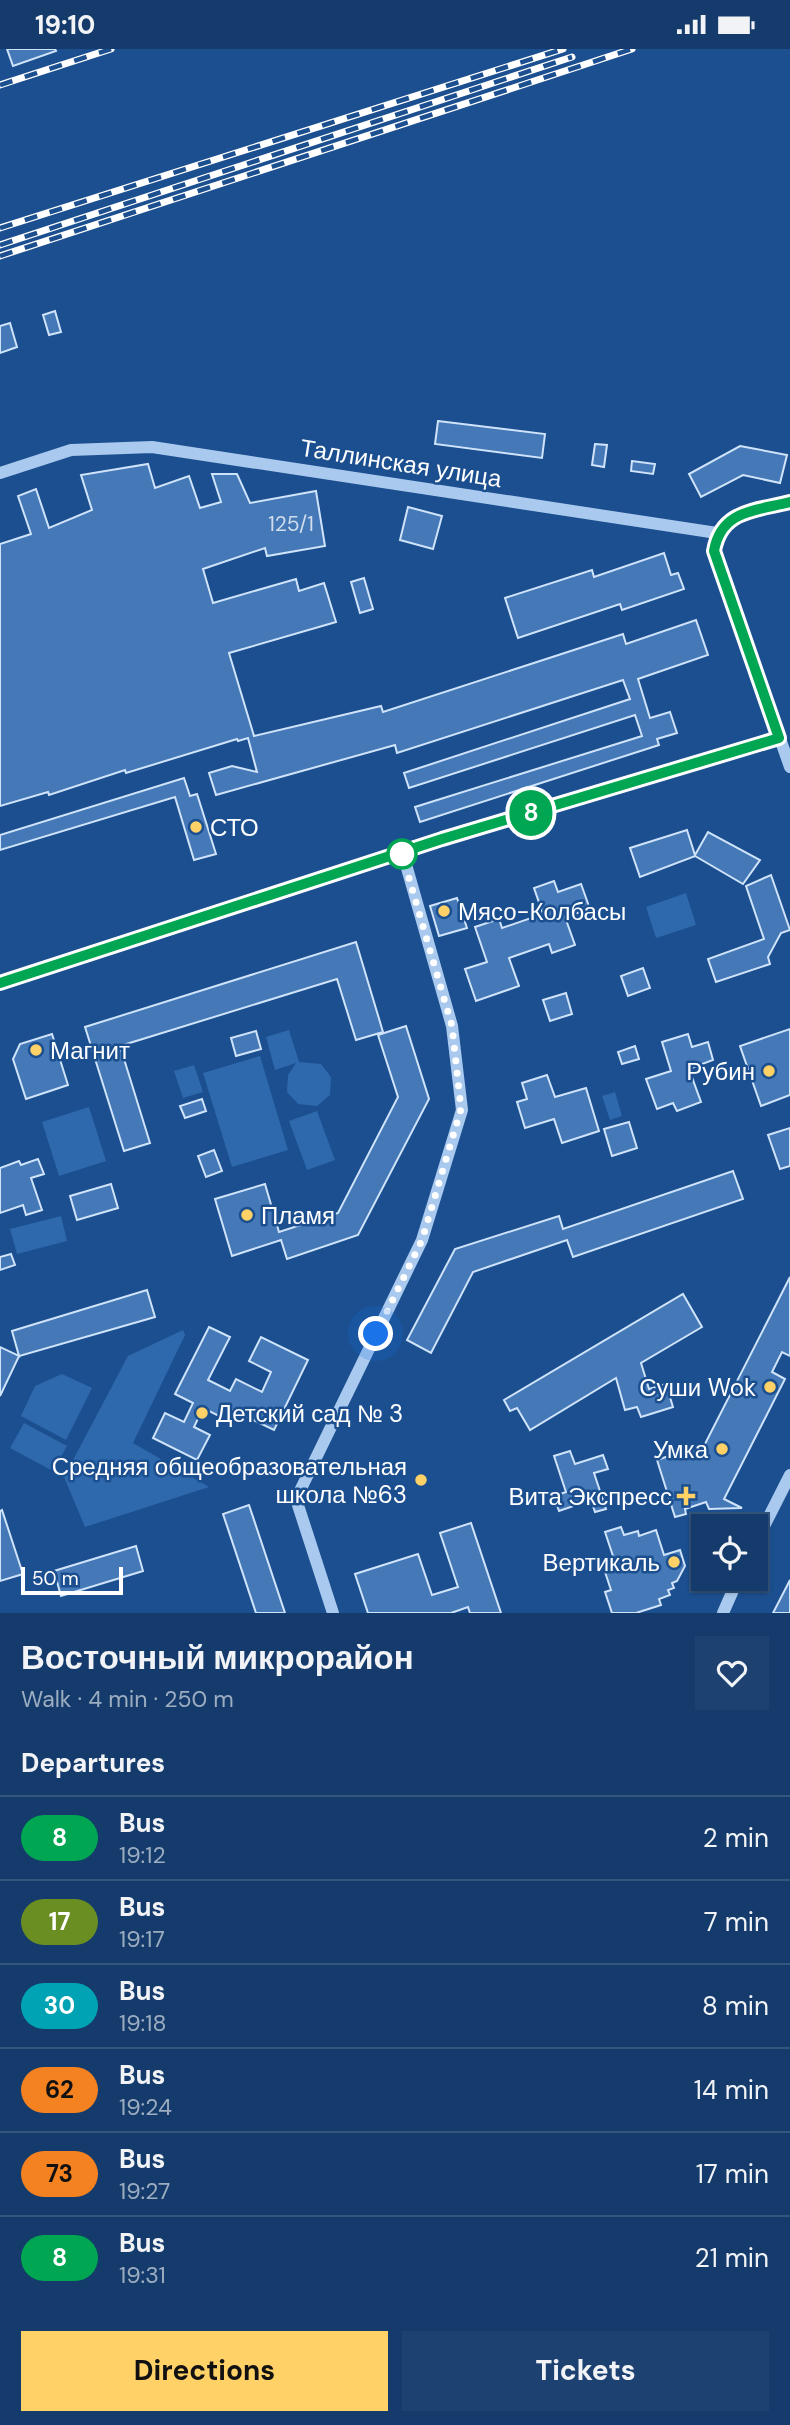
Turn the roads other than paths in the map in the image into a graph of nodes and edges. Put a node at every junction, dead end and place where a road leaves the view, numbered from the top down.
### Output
1 (0, 473) edge
2 (790, 502) edge
3 (717, 533) junction
4 (779, 738) junction
5 (790, 767) edge
6 (403, 854) junction
7 (0, 983) edge
8 (790, 1475) edge
9 (768, 1518) edge
10 (733, 1591) edge
11 (334, 1613) edge
12 (723, 1613) edge

1 - 3 street, Таллинская улица
2 - 3 street
3 - 4 street
4 - 5 street
4 - 6 street
6 - 7 street
6 - 11 street
8 - 9 street
10 - 12 street

